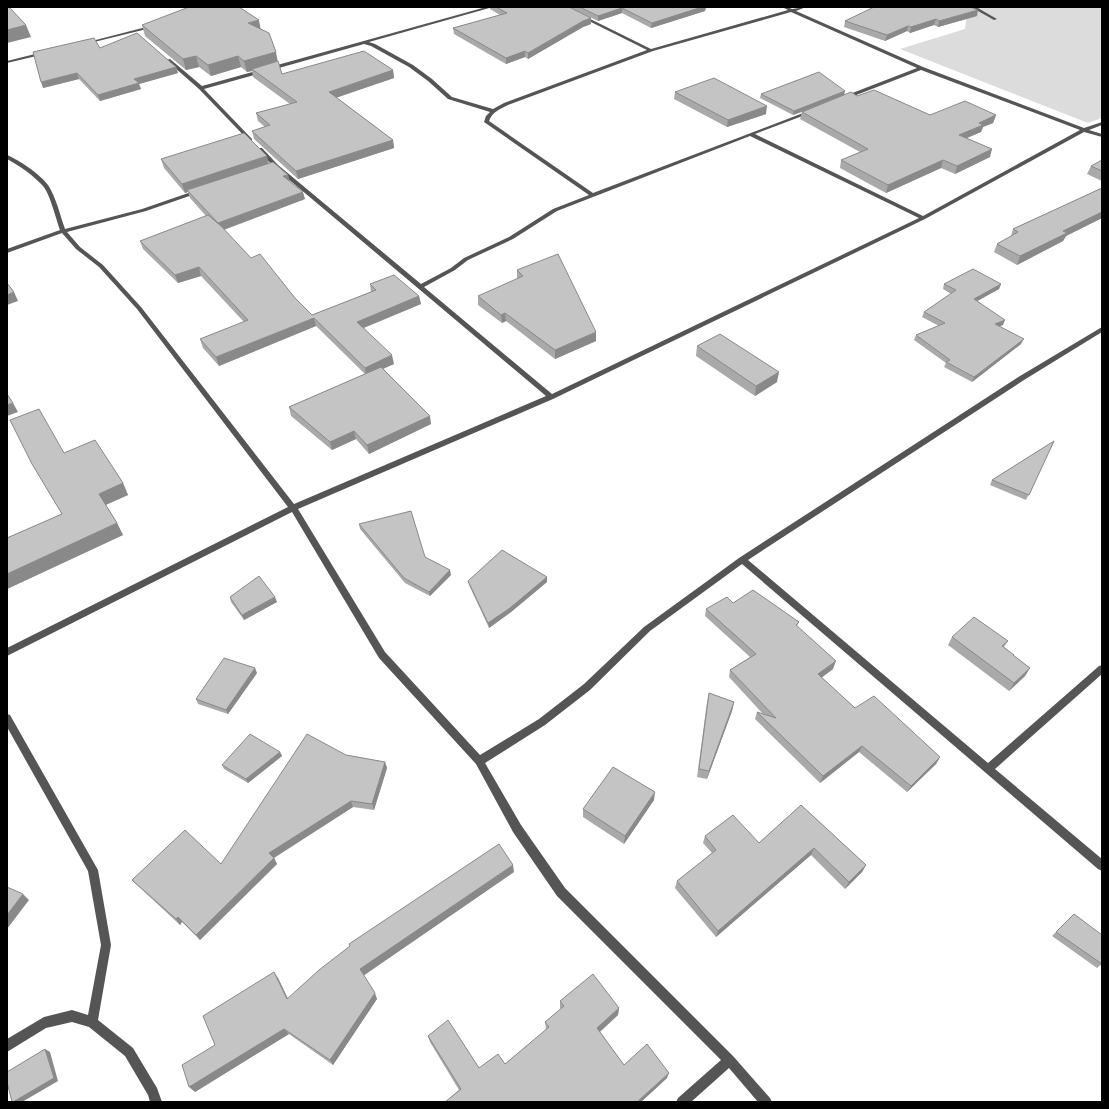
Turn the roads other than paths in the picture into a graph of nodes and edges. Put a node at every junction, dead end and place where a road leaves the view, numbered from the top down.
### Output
1 (491, 7) edge
2 (563, 7) edge
3 (784, 7) edge
4 (804, 7) edge
5 (973, 7) edge
6 (794, 11) junction
7 (995, 19) dead end
8 (162, 23) edge
9 (134, 31) junction
10 (140, 36) edge
11 (363, 42) junction
12 (82, 44) edge
13 (651, 50) junction
14 (52, 51) edge
15 (164, 57) edge
16 (7, 62) edge
17 (921, 68) junction
18 (201, 88) junction
19 (840, 100) edge
20 (818, 108) edge
21 (493, 111) junction
22 (1102, 123) edge
23 (1084, 130) junction
24 (752, 135) junction
25 (1102, 136) edge
26 (7, 157) edge
27 (276, 166) junction
28 (269, 168) edge
29 (203, 190) edge
30 (592, 195) junction
31 (923, 218) junction
32 (63, 231) junction
33 (7, 251) edge
34 (420, 287) junction
35 (1102, 329) edge
36 (551, 397) junction
37 (293, 508) junction
38 (742, 560) junction
39 (7, 652) edge
40 (1102, 669) edge
41 (7, 718) edge
42 (478, 761) junction
43 (988, 769) junction
44 (1102, 866) edge
45 (92, 1022) junction
46 (7, 1046) edge
47 (730, 1060) junction
48 (156, 1102) edge
49 (682, 1102) edge
50 (766, 1102) edge

1 - 11 street
2 - 13 street
3 - 6 street
4 - 6 street
5 - 7 street
6 - 13 street
6 - 17 street
8 - 9 street
9 - 10 street
9 - 12 street
11 - 18 street
11 - 21 street
13 - 21 street
14 - 16 street
15 - 18 street
17 - 19 street
17 - 23 street
18 - 27 street
20 - 24 street
21 - 30 street
22 - 23 street
23 - 25 street
23 - 31 street
24 - 30 street
24 - 31 street
26 - 32 street
27 - 28 street
27 - 34 street
29 - 32 street
30 - 34 street
31 - 36 street
32 - 33 street
32 - 37 street
34 - 36 street
35 - 38 street
36 - 37 street
37 - 39 street
37 - 42 street
38 - 42 street
38 - 43 street
40 - 43 street
41 - 45 street
42 - 47 street
43 - 44 street
45 - 46 street
45 - 48 street
47 - 49 street
47 - 50 street

